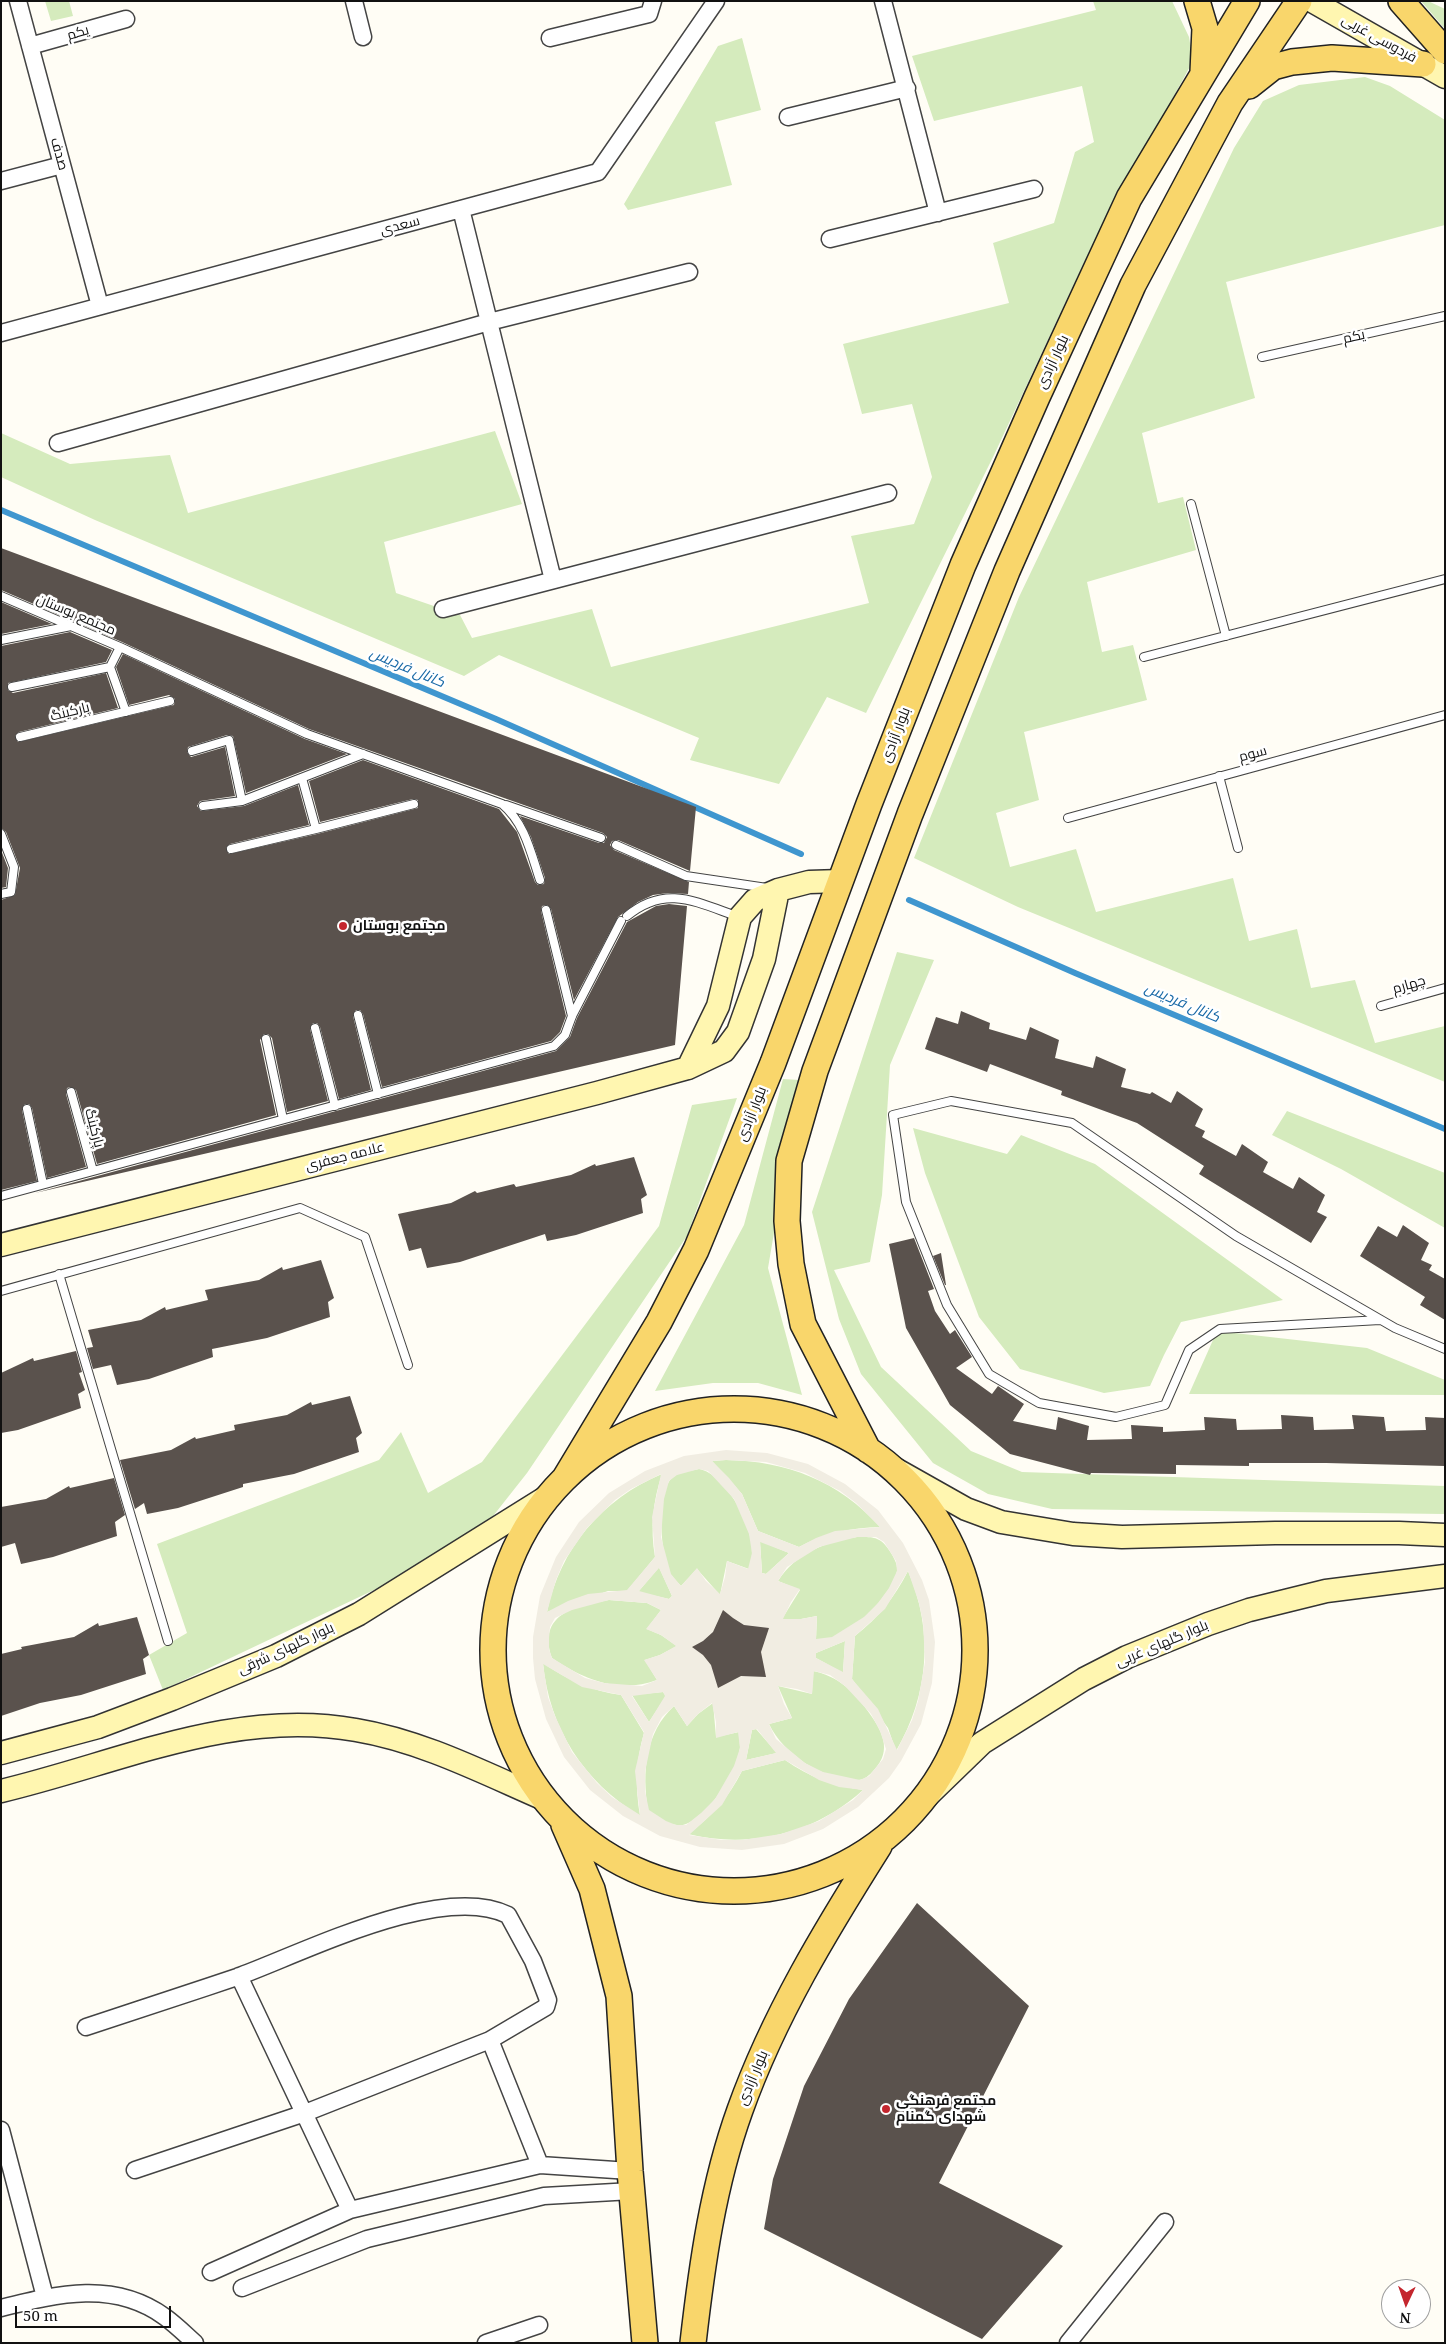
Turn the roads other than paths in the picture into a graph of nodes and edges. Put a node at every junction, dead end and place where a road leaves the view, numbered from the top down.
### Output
1 (18, 1) edge
2 (354, 1) edge
3 (653, 1) edge
4 (883, 1) edge
5 (1197, 1) edge
6 (1247, 1) edge
7 (1299, 1) edge
8 (1312, 1) edge
9 (1401, 1) edge
10 (719, 2) edge
11 (126, 19) dead end
12 (363, 37) dead end
13 (550, 38) dead end
14 (30, 46) junction
15 (1445, 50) edge
16 (1423, 64) junction
17 (1445, 77) edge
18 (1202, 78) junction
19 (907, 88) junction
20 (1230, 103) junction
21 (788, 117) dead end
22 (62, 165) junction
23 (1, 181) edge
24 (1034, 189) dead end
25 (461, 209) junction
26 (938, 213) junction
27 (830, 239) dead end
28 (689, 272) dead end
29 (100, 306) junction
30 (1445, 316) edge
31 (489, 322) junction
32 (1, 333) edge
33 (1262, 357) dead end
34 (58, 443) dead end
35 (888, 493) dead end
36 (1191, 504) dead end
37 (1445, 579) edge
38 (553, 580) junction
39 (1, 596) edge
40 (444, 609) dead end
41 (71, 626) junction
42 (1226, 636) junction
43 (1, 640) edge
44 (120, 647) junction
45 (1144, 657) dead end
46 (110, 667) junction
47 (12, 687) dead end
48 (170, 701) dead end
49 (126, 712) junction
50 (1445, 715) edge
51 (20, 737) dead end
52 (192, 751) dead end
53 (363, 754) junction
54 (1219, 776) junction
55 (302, 778) junction
56 (242, 801) junction
57 (414, 804) dead end
58 (502, 804) junction
59 (203, 806) dead end
60 (1068, 818) dead end
61 (316, 829) junction
62 (1, 834) edge
63 (601, 838) dead end
64 (616, 845) dead end
65 (1238, 848) dead end
66 (231, 849) dead end
67 (540, 880) dead end
68 (842, 881) junction
69 (778, 890) junction
70 (1, 894) edge
71 (546, 910) dead end
72 (740, 917) junction
73 (1445, 988) edge
74 (1381, 1006) dead end
75 (358, 1015) dead end
76 (572, 1016) junction
77 (315, 1028) dead end
78 (266, 1039) dead end
79 (688, 1068) junction
80 (71, 1092) dead end
81 (378, 1094) junction
82 (335, 1106) junction
83 (26, 1109) dead end
84 (284, 1119) junction
85 (93, 1171) junction
86 (43, 1184) junction
87 (1, 1196) edge
88 (1, 1245) edge
89 (59, 1274) junction
90 (1, 1292) edge
91 (1380, 1320) junction
92 (1445, 1349) edge
93 (408, 1365) dead end
94 (868, 1450) junction
95 (888, 1464) junction
96 (565, 1478) junction
97 (548, 1496) junction
98 (1445, 1535) edge
99 (1445, 1576) edge
100 (168, 1641) dead end
101 (1, 1753) edge
102 (1, 1791) edge
103 (544, 1799) junction
104 (920, 1803) junction
105 (561, 1818) junction
106 (884, 1839) junction
107 (239, 1976) junction
108 (86, 2027) dead end
109 (490, 2040) junction
110 (305, 2113) junction
111 (1, 2130) edge
112 (540, 2165) junction
113 (135, 2170) dead end
114 (631, 2181) junction
115 (350, 2210) junction
116 (1165, 2222) dead end
117 (211, 2272) dead end
118 (242, 2288) dead end
119 (45, 2297) junction
120 (1, 2308) edge
121 (539, 2325) dead end
122 (195, 2343) edge
123 (486, 2343) edge
124 (645, 2343) edge
125 (693, 2343) edge
126 (1068, 2343) edge

1 - 14 street, صدف
2 - 12 street
3 - 13 street
4 - 19 street
5 - 18 main road
6 - 18 main road, بلوار آزادی
7 - 20 main road
8 - 16 main road, فردوسی غربی
9 - 15 main road
10 - 25 street, سعدی
11 - 14 street, یکم
14 - 22 street, صدف
16 - 17 main road, فردوسی غربی
16 - 20 main road
18 - 68 main road, بلوار آزادی
19 - 21 street
19 - 26 street
20 - 94 main road
22 - 23 street
22 - 29 street, صدف
24 - 26 street
25 - 29 street, سعدی
25 - 31 street
26 - 27 street
28 - 31 street
29 - 32 street, سعدی
30 - 33 lane, یکم
31 - 34 street
31 - 38 street
35 - 38 street
36 - 42 lane
37 - 42 lane
38 - 40 street
39 - 41 lane, مجتمع بوستان
41 - 43 lane
41 - 44 lane, مجتمع بوستان
42 - 45 lane
44 - 46 lane
44 - 53 lane, مجتمع بوستان
46 - 47 lane
46 - 49 lane
48 - 49 lane, پارکینگ
49 - 51 lane, پارکینگ
50 - 54 lane, سوم
52 - 56 lane
53 - 55 lane
53 - 58 lane, مجتمع بوستان
54 - 60 lane, سوم
54 - 65 lane
55 - 56 lane
55 - 61 lane
56 - 59 lane
57 - 61 lane
58 - 63 lane, مجتمع بوستان
58 - 67 lane, مجتمع بوستان
61 - 66 lane
62 - 70 lane
64 - 69 lane
68 - 69 main road
68 - 96 main road, بلوار آزادی
69 - 72 main road
69 - 79 main road, علامه جعفری
71 - 76 lane
72 - 76 lane
72 - 79 main road
73 - 74 lane, چهارم
75 - 81 lane
76 - 81 lane
77 - 82 lane
78 - 84 lane
79 - 88 main road, علامه جعفری
80 - 85 lane, پارکینگ
81 - 82 lane
82 - 84 lane
83 - 86 lane
84 - 85 lane
85 - 86 lane
86 - 87 lane
89 - 90 lane
89 - 93 lane
89 - 100 lane
91 - 91 lane
91 - 92 lane
94 - 95 main road
94 - 96 main road
95 - 98 main road
95 - 104 main road
96 - 97 main road
97 - 101 main road, بلوار گلهای شرقی
97 - 103 main road
99 - 104 main road, بلوار گلهای غربی
102 - 103 main road
103 - 105 main road
104 - 106 main road
105 - 106 main road
105 - 114 main road
106 - 125 main road, بلوار آزادی
107 - 108 street
107 - 109 street
107 - 110 street
109 - 110 street
109 - 112 street
110 - 113 street
110 - 115 street
111 - 119 street
112 - 114 street
112 - 115 street
114 - 118 street
114 - 124 main road
115 - 117 street
116 - 126 street
119 - 120 street
119 - 122 street
121 - 123 street

